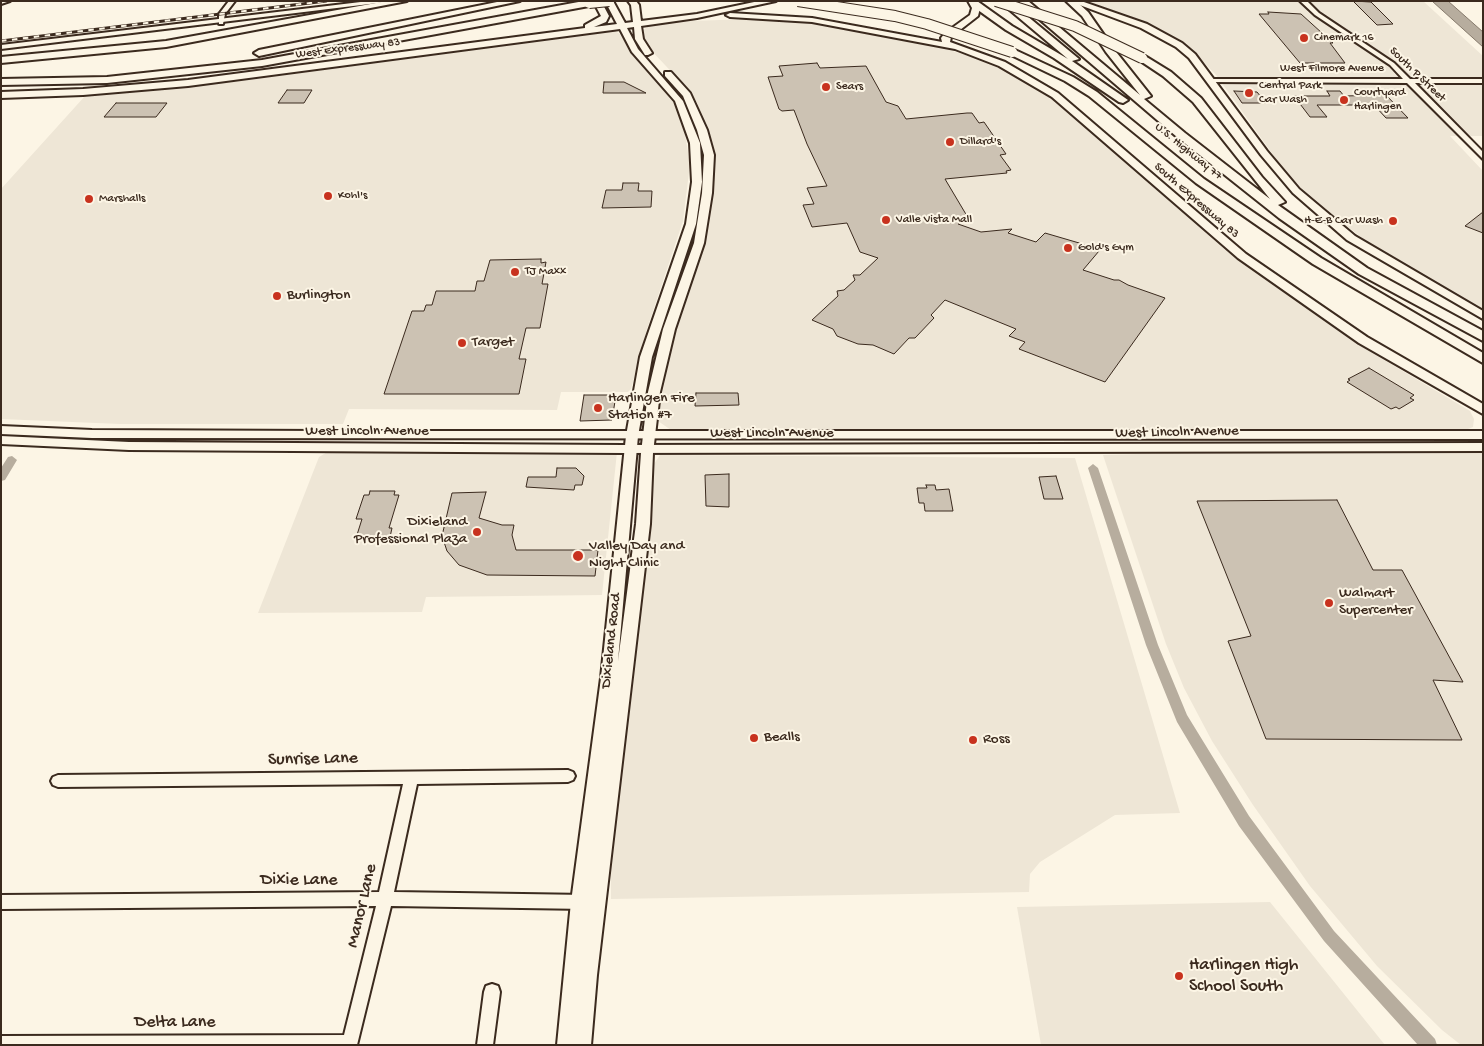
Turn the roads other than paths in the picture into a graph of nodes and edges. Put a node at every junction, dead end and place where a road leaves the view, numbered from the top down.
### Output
1 (6, 1) edge
2 (232, 1) edge
3 (390, 1) edge
4 (403, 1) edge
5 (516, 1) edge
6 (609, 1) edge
7 (632, 1) edge
8 (772, 1) edge
9 (798, 1) edge
10 (996, 1) edge
11 (1003, 1) edge
12 (1022, 1) edge
13 (1071, 1) edge
14 (1303, 1) edge
15 (1, 2) edge
16 (559, 2) edge
17 (593, 2) edge
18 (973, 2) edge
19 (528, 3) dead end
20 (697, 16) junction
21 (221, 23) junction
22 (637, 23) junction
23 (622, 25) junction
24 (573, 32) junction
25 (1, 47) edge
26 (954, 47) junction
27 (258, 53) junction
28 (1, 60) edge
29 (1, 74) edge
30 (1409, 80) junction
31 (1483, 80) edge
32 (46, 81) junction
33 (1210, 81) junction
34 (1, 82) edge
35 (124, 89) junction
36 (1, 90) edge
37 (1, 95) edge
38 (1124, 100) junction
39 (1181, 135) junction
40 (1483, 157) edge
41 (1363, 271) junction
42 (1376, 297) junction
43 (1464, 306) junction
44 (1483, 316) edge
45 (1483, 321) edge
46 (1483, 337) edge
47 (1382, 351) junction
48 (1483, 359) edge
49 (1483, 403) edge
50 (1483, 410) edge
51 (1, 430) edge
52 (1483, 435) edge
53 (1, 440) edge
54 (640, 442) junction
55 (1483, 447) edge
56 (568, 776) dead end
57 (410, 778) junction
58 (58, 781) dead end
59 (385, 899) junction
60 (2, 902) edge
61 (588, 902) junction
62 (492, 992) dead end
63 (350, 1043) joint
64 (1, 1044) edge
65 (484, 1045) edge
66 (567, 1045) edge
67 (581, 1045) edge

1 - 15 main road
2 - 21 street
3 - 21 main road
4 - 28 highway
5 - 27 highway
6 - 17 highway, bridge
6 - 23 main road, Dixieland Road
7 - 22 main road, Dixieland Road
8 - 20 main road
9 - 42 highway, bridge
10 - 41 highway, bridge
11 - 38 highway, U.S. Highway 77
12 - 39 highway, U.S. Highway 77
13 - 33 main road
13 - 39 highway
14 - 30 street, South P Street
16 - 32 highway
17 - 24 main road
17 - 32 highway
18 - 26 main road
18 - 38 highway
19 - 27 highway
20 - 22 main road, West Expressway 83
20 - 26 main road, South Expressway 83
21 - 25 main road
22 - 23 main road, West Expressway 83
22 - 54 main road, Dixieland Road
23 - 24 main road, West Expressway 83
23 - 54 main road, Dixieland Road
24 - 35 main road, West Expressway 83
26 - 47 main road, South Expressway 83
27 - 29 highway
30 - 31 street, West Filmore Avenue
30 - 33 street, West Filmore Avenue
30 - 40 street, South P Street
32 - 34 highway
33 - 43 main road
35 - 36 highway
35 - 37 main road, West Expressway 83
38 - 42 highway, U.S. Highway 77
39 - 41 highway, U.S. Highway 77
41 - 46 highway
42 - 48 highway
43 - 44 main road
43 - 45 main road
47 - 49 main road
47 - 50 main road, South Expressway 83
51 - 54 street, West Lincoln Avenue
52 - 54 street, West Lincoln Avenue
53 - 54 street, West Lincoln Avenue
54 - 55 street, West Lincoln Avenue
54 - 61 main road, Dixieland Road
56 - 57 street, Sunrise Lane
57 - 58 street, Sunrise Lane
57 - 59 street, Manor Lane
59 - 60 street, Dixie Lane
59 - 61 street, Dixie Lane
59 - 63 street, Manor Lane
61 - 66 main road, Dixieland Road
61 - 67 main road, Dixieland Road
62 - 65 street
63 - 64 street, Delta Lane

